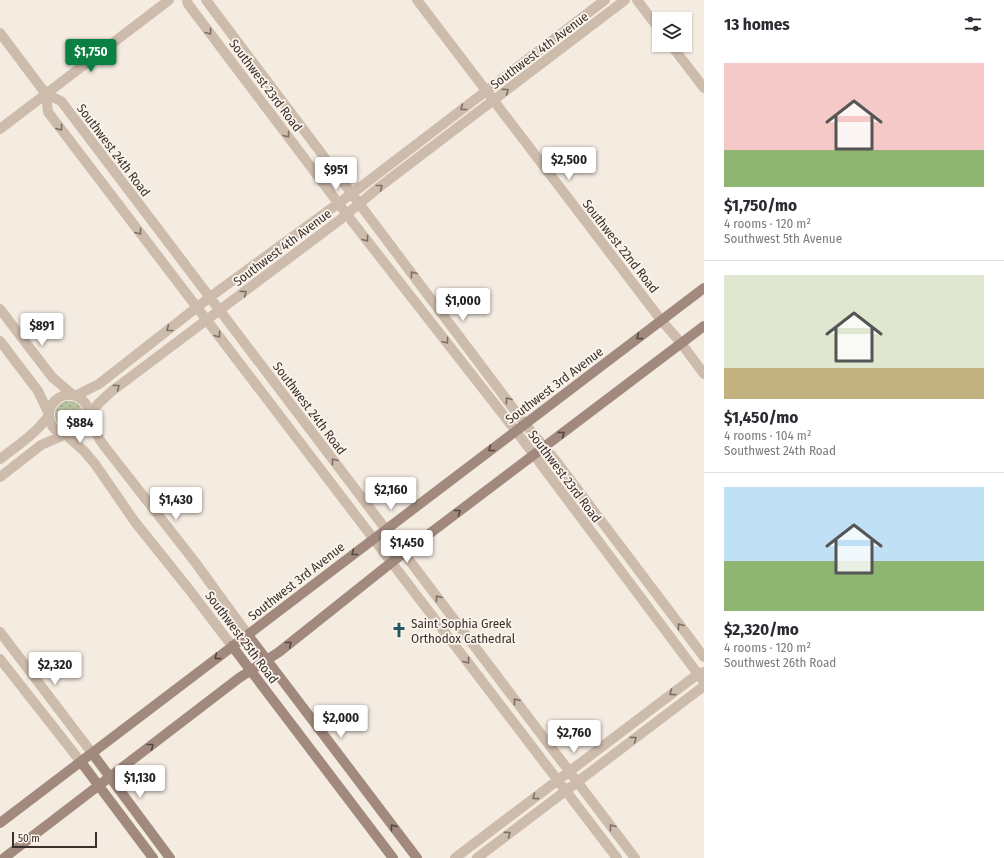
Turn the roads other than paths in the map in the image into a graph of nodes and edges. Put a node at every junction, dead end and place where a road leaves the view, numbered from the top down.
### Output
1 (168, 0) edge
2 (187, 0) edge
3 (206, 0) edge
4 (417, 0) edge
5 (605, 0) edge
6 (625, 0) edge
7 (637, 0) edge
8 (652, 20) edge
9 (0, 33) edge
10 (676, 52) edge
11 (704, 88) edge
12 (486, 91) junction
13 (46, 94) junction
14 (493, 101) junction
15 (0, 128) edge
16 (352, 193) junction
17 (338, 203) junction
18 (359, 204) junction
19 (346, 214) junction
20 (704, 288) edge
21 (210, 297) junction
22 (197, 307) junction
23 (0, 309) edge
24 (220, 310) junction
25 (661, 320) junction
26 (207, 321) junction
27 (704, 326) edge
28 (0, 340) edge
29 (681, 343) junction
30 (704, 374) edge
31 (74, 396) junction
32 (49, 414) junction
33 (89, 416) junction
34 (525, 424) junction
35 (516, 431) junction
36 (65, 435) junction
37 (544, 447) junction
38 (534, 455) junction
39 (0, 459) edge
40 (0, 477) edge
41 (385, 529) junction
42 (374, 538) junction
43 (404, 553) junction
44 (392, 562) junction
45 (0, 632) edge
46 (248, 635) junction
47 (232, 646) junction
48 (704, 657) edge
49 (0, 659) edge
50 (267, 659) junction
51 (250, 670) junction
52 (702, 676) edge
53 (704, 686) edge
54 (92, 753) junction
55 (80, 762) junction
56 (569, 771) junction
57 (110, 778) junction
58 (558, 780) junction
59 (578, 782) junction
60 (98, 787) junction
61 (566, 791) junction
62 (0, 823) edge
63 (4, 858) edge
64 (153, 858) edge
65 (170, 858) edge
66 (393, 858) edge
67 (417, 858) edge
68 (455, 858) edge
69 (477, 858) edge
70 (617, 858) edge
71 (635, 858) edge

1 - 13 street
2 -> 17 street, Southwest 23rd Road
3 - 16 street, Southwest 23rd Road
4 - 12 street, Southwest 22nd Road
5 - 12 street, Southwest 4th Avenue
14 -> 6 street, Southwest 4th Avenue
7 - 8 street
9 - 13 street, Southwest 24th Road
10 - 11 street
12 - 14 street, Southwest 22nd Road
12 -> 16 street, Southwest 4th Avenue
13 - 15 street
13 - 21 street, Southwest 24th Road
13 -> 22 street, Southwest 24th Road
18 -> 14 street, Southwest 4th Avenue
14 - 25 street, Southwest 22nd Road
16 - 17 street, Southwest 4th Avenue
16 - 18 street, Southwest 23rd Road
17 - 19 street, Southwest 23rd Road
17 - 21 street, Southwest 4th Avenue
18 - 19 street, Southwest 4th Avenue
34 -> 18 street, Southwest 23rd Road
24 -> 19 street, Southwest 4th Avenue
19 -> 35 street, Southwest 23rd Road
20 - 25 main road, Southwest 3rd Avenue
21 - 22 street, Southwest 4th Avenue
21 - 24 street, Southwest 24th Road
22 - 26 street, Southwest 24th Road
22 -> 31 street, Southwest 4th Avenue
23 - 31 street
24 - 26 street, Southwest 4th Avenue
41 -> 24 street, Southwest 24th Road
25 - 29 street, Southwest 22nd Road
25 -> 34 main road, Southwest 3rd Avenue
33 -> 26 street, Southwest 4th Avenue
26 -> 42 street, Southwest 24th Road
27 - 29 main road
28 - 32 street
29 - 30 street, Southwest 22nd Road
37 -> 29 main road
31 - 32 street
31 - 33 street
32 - 36 street
32 - 39 street
33 - 36 street
33 - 46 street, Southwest 25th Road
34 - 35 main road, Southwest 3rd Avenue
34 - 37 street, Southwest 23rd Road
35 - 38 street, Southwest 23rd Road
35 -> 41 main road, Southwest 3rd Avenue
36 - 40 street
36 - 47 street, Southwest 25th Road
37 - 38 main road
48 -> 37 street, Southwest 23rd Road
43 -> 38 main road
38 - 52 street, Southwest 23rd Road
41 - 42 main road, Southwest 3rd Avenue
41 - 43 street, Southwest 24th Road
42 - 44 street, Southwest 24th Road
42 -> 46 main road, Southwest 3rd Avenue
43 - 44 main road
56 -> 43 street, Southwest 24th Road
50 -> 44 main road
44 -> 58 street, Southwest 24th Road
45 - 54 street
46 - 47 main road, Southwest 3rd Avenue
46 - 50 main road, Southwest 25th Road
47 - 51 main road, Southwest 25th Road
47 -> 54 main road, Southwest 3rd Avenue
49 - 55 street
50 - 51 main road
67 -> 50 main road, Southwest 25th Road
57 -> 51 main road
51 - 66 main road, Southwest 25th Road
52 -> 56 street
59 -> 53 street
54 - 55 main road, Southwest 3rd Avenue
54 - 57 main road
55 - 60 main road
55 - 62 main road, Southwest 3rd Avenue
56 - 58 street
56 - 59 street, Southwest 24th Road
57 - 60 main road
57 - 65 main road
58 - 61 street, Southwest 24th Road
58 -> 68 street
59 - 61 street
71 -> 59 street, Southwest 24th Road
60 - 63 main road
60 - 64 main road
69 -> 61 street
61 - 70 street, Southwest 24th Road

